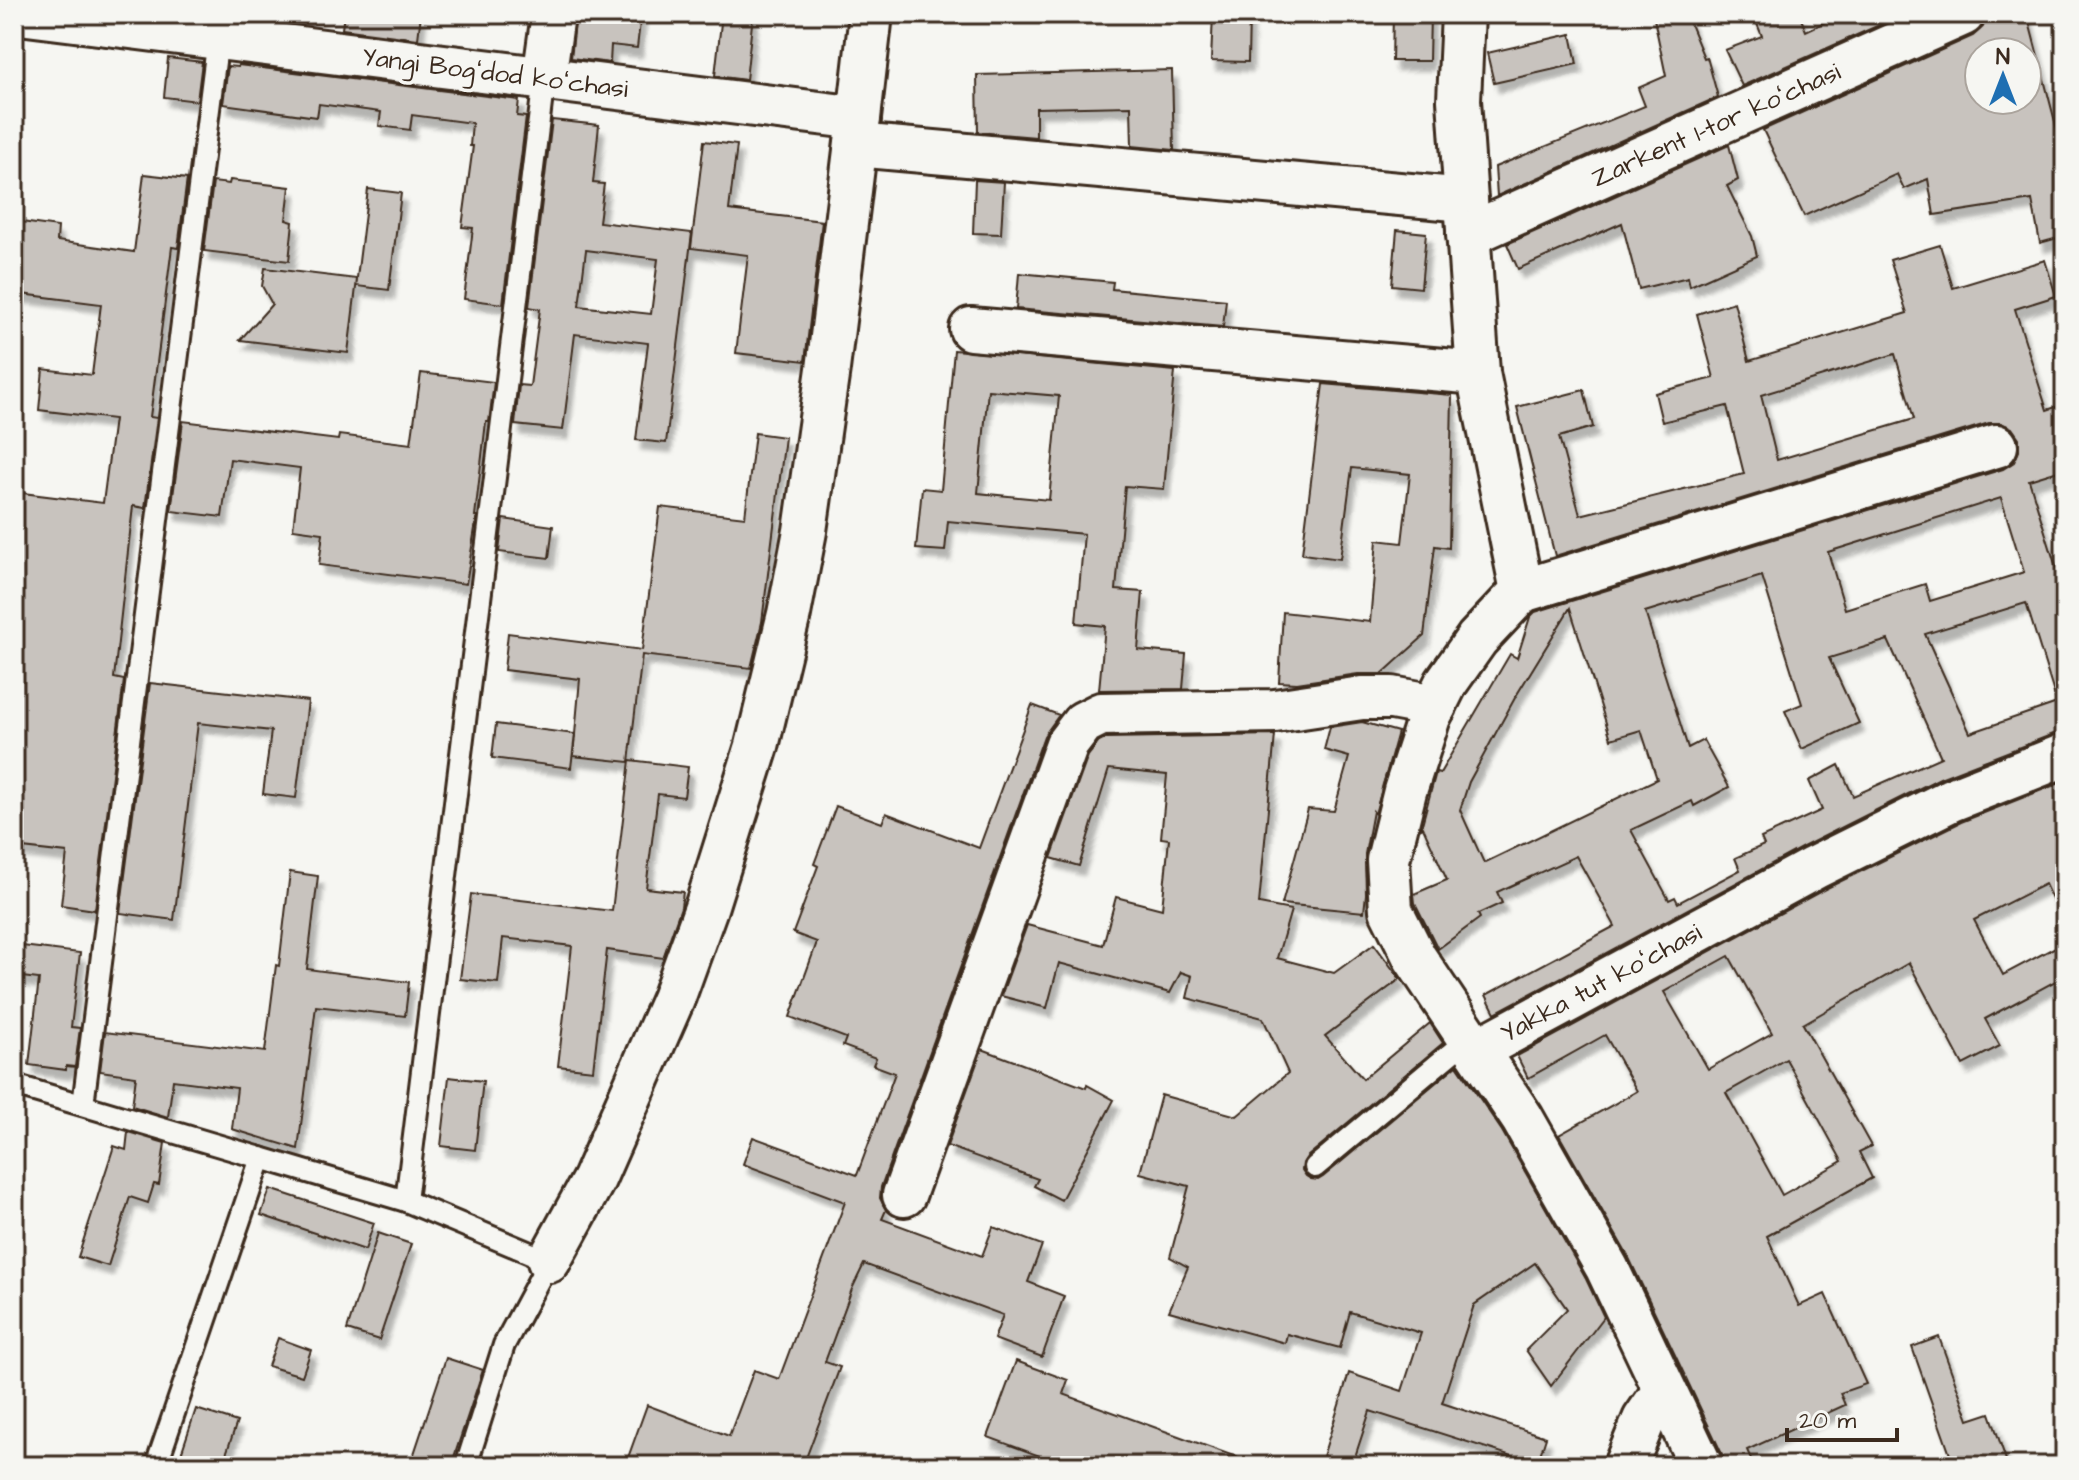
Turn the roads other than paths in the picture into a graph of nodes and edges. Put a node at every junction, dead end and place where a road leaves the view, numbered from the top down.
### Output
1 (27, 14) edge
2 (553, 14) edge
3 (871, 14) edge
4 (1463, 14) edge
5 (1963, 14) edge
6 (219, 26) edge
7 (544, 79) junction
8 (858, 131) junction
9 (1467, 217) junction
10 (971, 329) dead end
11 (1478, 373) junction
12 (1996, 446) dead end
13 (1522, 591) junction
14 (1435, 706) junction
15 (2065, 755) edge
16 (1473, 1044) junction
17 (14, 1085) edge
18 (83, 1105) junction
19 (261, 1158) junction
20 (1315, 1167) dead end
21 (904, 1195) dead end
22 (406, 1201) junction
23 (549, 1261) junction
24 (1664, 1391) junction
25 (156, 1466) edge
26 (466, 1466) edge
27 (1625, 1466) edge
28 (1701, 1466) edge

1 - 6 street, Yangi Bogʻdod koʻchasi
2 - 7 street
3 - 8 street
4 - 9 street
5 - 9 street, Zarkent 1-tor koʻchasi
6 - 7 street, Yangi Bogʻdod koʻchasi
6 - 18 lane
7 - 8 street, Yangi Bogʻdod koʻchasi
7 - 22 lane
8 - 9 street, Yangi Bogʻdod koʻchasi
8 - 23 street
9 - 11 street
10 - 11 street
11 - 13 street
12 - 13 street
13 - 14 street
14 - 16 street
14 - 21 street
15 - 16 street, Yakka tut koʻchasi
16 - 20 lane
16 - 24 street, Yakka tut koʻchasi
17 - 18 lane
18 - 19 lane
19 - 22 lane
19 - 25 lane
22 - 23 lane
23 - 26 lane
24 - 27 street
24 - 28 street, Yakka tut koʻchasi

